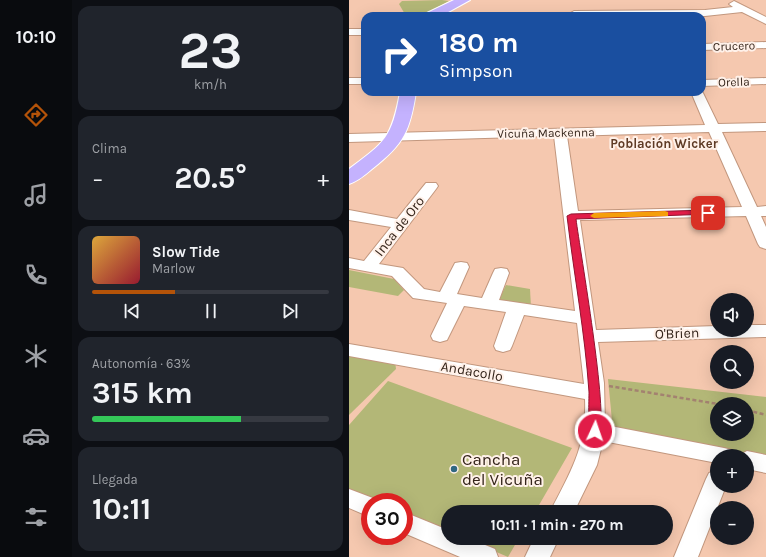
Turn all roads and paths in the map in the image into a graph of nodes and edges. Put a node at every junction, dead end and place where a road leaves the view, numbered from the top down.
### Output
1 (469, 0) edge
2 (727, 0) edge
3 (620, 4) dead end
4 (440, 12) edge
5 (452, 12) edge
6 (632, 12) edge
7 (748, 12) junction
8 (706, 13) edge
9 (766, 14) edge
10 (766, 21) edge
11 (349, 32) edge
12 (361, 32) edge
13 (766, 45) edge
14 (706, 47) edge
15 (349, 81) edge
16 (361, 81) edge
17 (766, 81) edge
18 (706, 83) edge
19 (407, 96) edge
20 (699, 96) edge
21 (766, 127) edge
22 (713, 129) junction
23 (560, 133) junction
24 (394, 137) junction
25 (349, 138) edge
26 (349, 178) edge
27 (431, 186) dead end
28 (759, 211) edge
29 (349, 215) edge
30 (571, 216) junction
31 (401, 224) junction
32 (766, 244) edge
33 (349, 263) edge
34 (368, 266) junction
35 (461, 266) dead end
36 (501, 273) dead end
37 (452, 298) junction
38 (489, 304) junction
39 (517, 308) junction
40 (586, 327) junction
41 (766, 331) edge
42 (440, 336) dead end
43 (503, 346) dead end
44 (349, 350) edge
45 (594, 388) junction
46 (710, 403) edge
47 (754, 412) edge
48 (766, 415) edge
49 (595, 431) junction
50 (710, 453) edge
51 (754, 461) edge
52 (766, 464) edge
53 (711, 493) edge
54 (349, 498) edge
55 (361, 503) edge
56 (566, 505) edge
57 (413, 526) edge
58 (543, 545) edge
59 (486, 557) edge
60 (537, 557) edge
61 (686, 557) edge

1 - 4 main road
1 - 5 main road
2 - 7 street
3 - 6 street
7 - 8 street
7 - 9 street
7 - 10 street
11 - 12 street
13 - 14 street, Crucero
15 - 16 street
17 - 18 street, Orella
19 - 24 main road
20 - 22 street
21 - 22 street, Vicuña Mackenna
22 - 23 street, Vicuña Mackenna
22 - 28 street
23 - 24 street, Vicuña Mackenna
23 - 30 street
24 - 25 street, Vicuña Mackenna
24 - 26 main road
27 - 31 street, Inca de Oro
28 - 30 street
28 - 32 street
29 - 31 street
30 - 40 street
31 - 34 street, Inca de Oro
33 - 34 street
34 - 37 street, O'Brien
35 - 37 street
36 - 38 street
37 - 38 street, O'Brien
37 - 42 street
38 - 39 street, O'Brien
39 - 40 street, O'Brien
39 - 43 street
40 - 41 street, O'Brien
40 - 45 street
44 - 45 street, Andacollo
45 - 46 path
45 - 49 street
47 - 48 path
49 - 50 street
49 - 56 street
51 - 52 street
53 - 61 street
54 - 55 street
57 - 59 street
58 - 60 street

